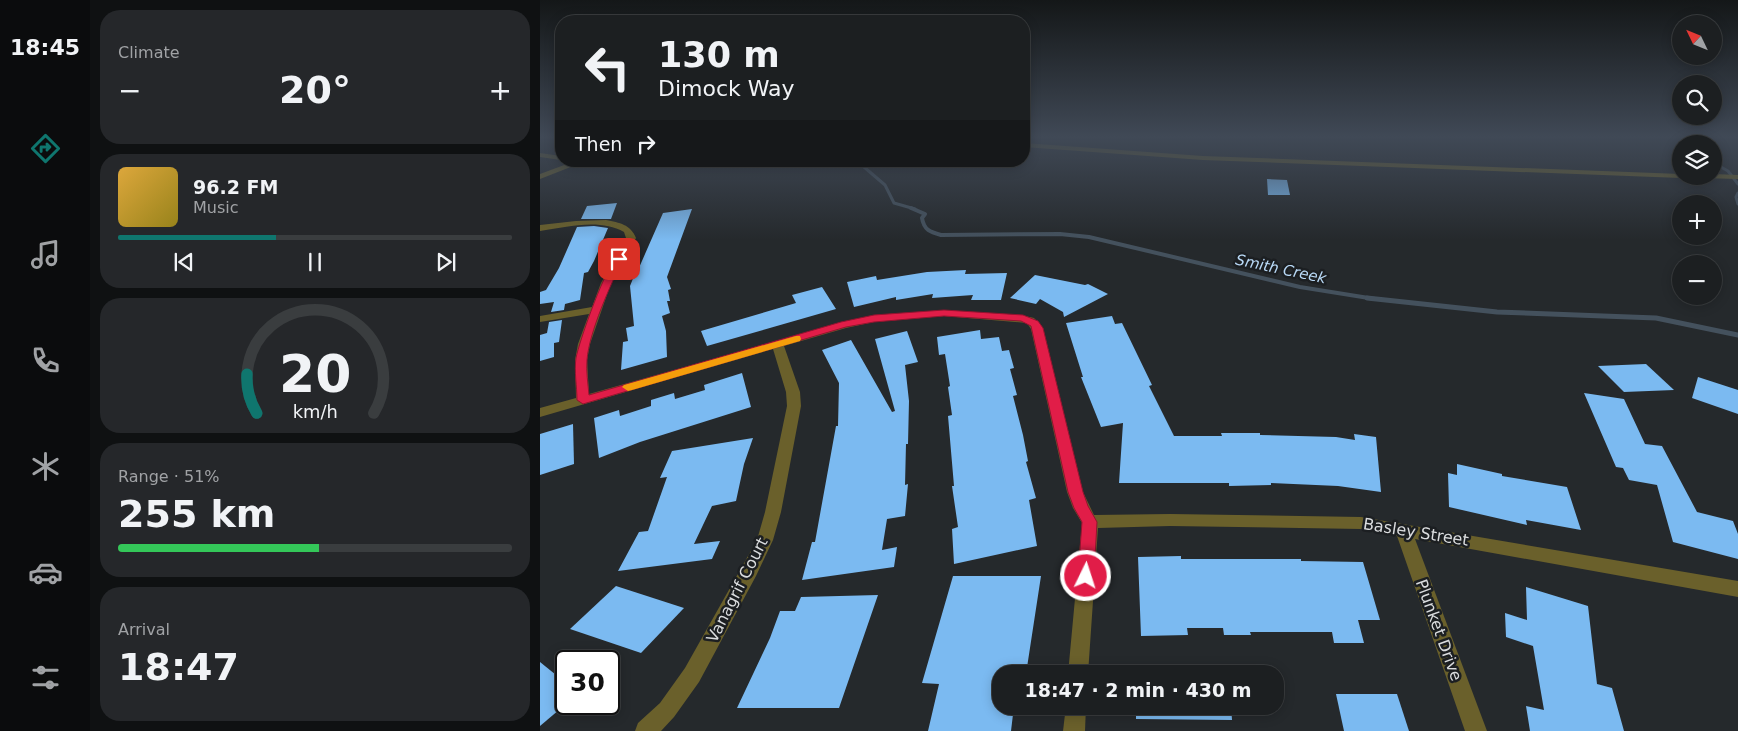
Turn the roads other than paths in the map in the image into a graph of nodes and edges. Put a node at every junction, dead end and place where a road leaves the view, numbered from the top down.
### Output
1 (555, 171) edge
2 (1541, 171) edge
3 (1672, 176) edge
4 (540, 177) edge
5 (1722, 177) edge
6 (1738, 177) edge
7 (540, 228) edge
8 (597, 309) junction
9 (540, 319) edge
10 (777, 344) junction
11 (583, 400) junction
12 (540, 413) edge
13 (1090, 522) junction
14 (1403, 529) junction
15 (1738, 589) edge
16 (1079, 665) edge
17 (1075, 715) edge
18 (646, 731) edge
19 (1074, 731) edge
20 (1476, 731) edge

1 - 4 street
2 - 3 street
5 - 6 street
7 - 8 street
8 - 9 street
8 - 11 street
10 - 11 street
10 - 13 street
10 - 18 street, Vanagrif Court
11 - 12 street
13 - 14 street, Basley Street
13 - 16 street
14 - 15 street, Basley Street
14 - 20 street, Plunket Drive
17 - 19 street

